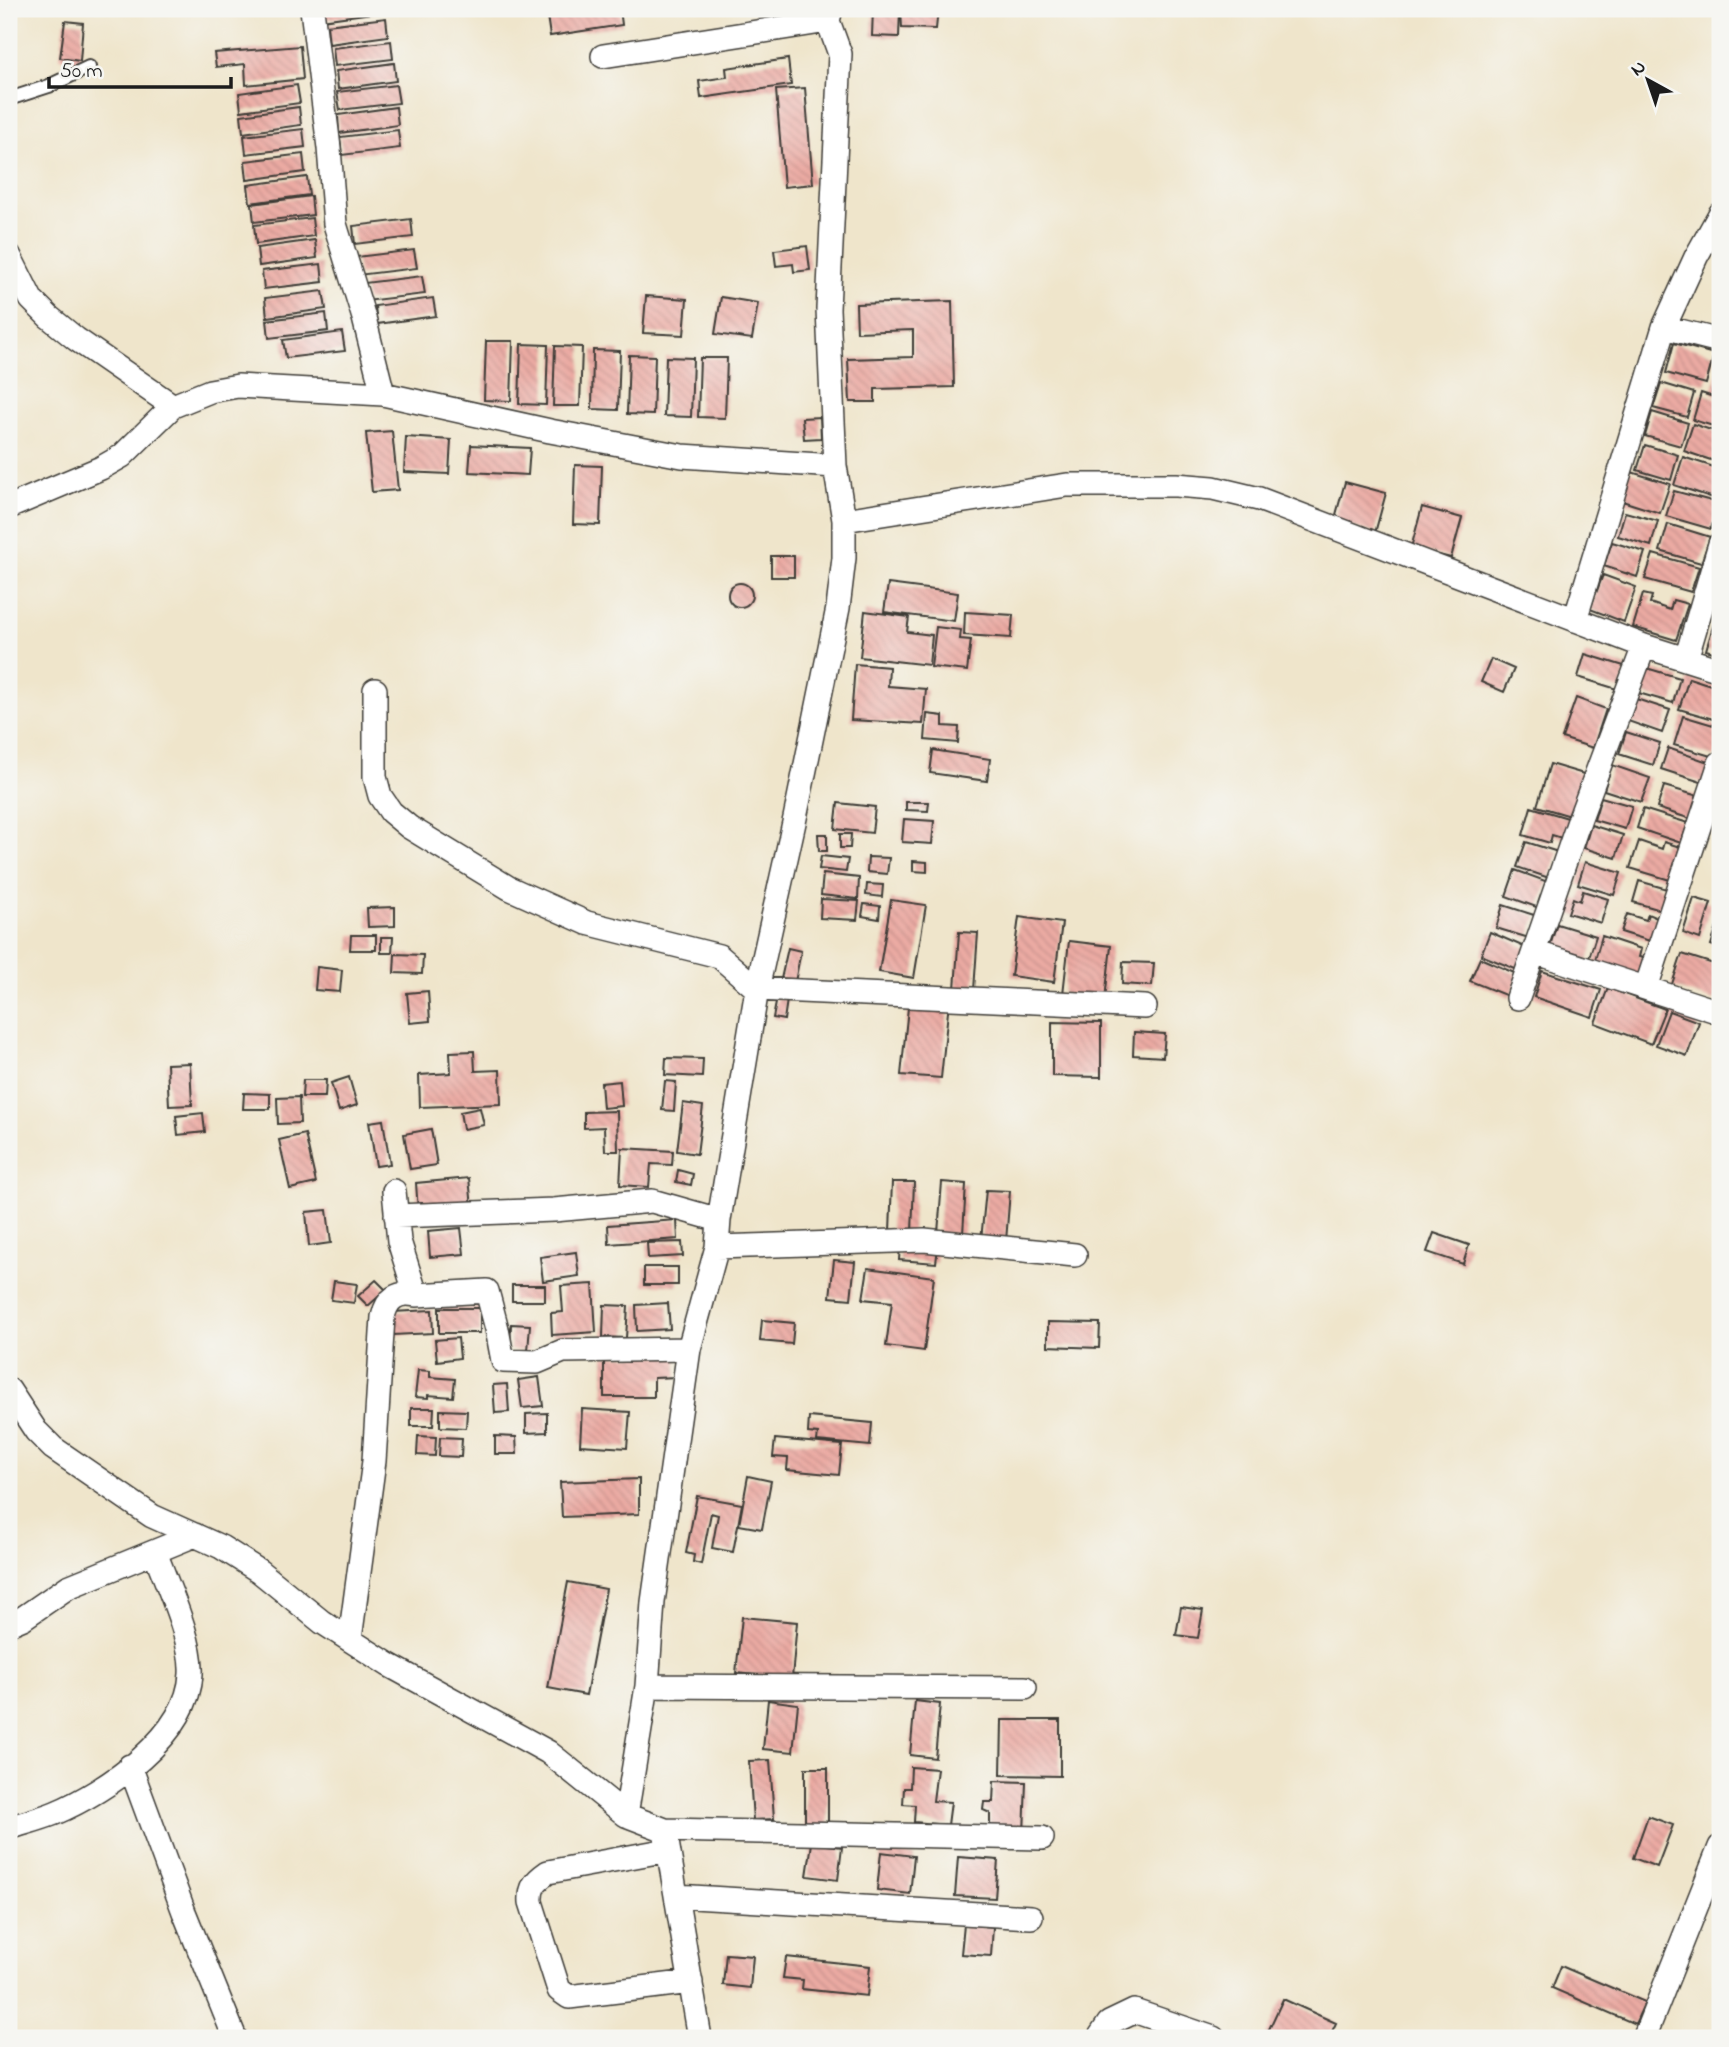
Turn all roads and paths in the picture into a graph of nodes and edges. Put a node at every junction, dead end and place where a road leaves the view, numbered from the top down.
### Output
1 (312, 9) edge
2 (829, 15) edge
3 (603, 57) dead end
4 (89, 67) dead end
5 (9, 99) edge
6 (1720, 214) edge
7 (9, 254) edge
8 (20, 301) edge
9 (1664, 327) junction
10 (1720, 341) edge
11 (383, 394) junction
12 (173, 406) junction
13 (835, 466) junction
14 (9, 507) edge
15 (844, 520) junction
16 (1720, 544) edge
17 (1575, 620) junction
18 (1644, 646) junction
19 (1686, 659) junction
20 (1720, 670) edge
21 (375, 690) dead end
22 (1720, 763) edge
23 (1534, 952) junction
24 (1646, 988) junction
25 (757, 989) junction
26 (1518, 998) dead end
27 (1145, 1007) dead end
28 (1716, 1011) dead end
29 (394, 1191) dead end
30 (396, 1216) junction
31 (719, 1220) junction
32 (717, 1247) junction
33 (1075, 1255) dead end
34 (416, 1295) junction
35 (689, 1349) junction
36 (9, 1390) edge
37 (19, 1423) edge
38 (195, 1535) junction
39 (155, 1552) junction
40 (9, 1624) edge
41 (350, 1639) junction
42 (648, 1686) junction
43 (1025, 1688) dead end
44 (130, 1766) junction
45 (626, 1815) junction
46 (9, 1828) edge
47 (1042, 1838) dead end
48 (666, 1840) junction
49 (1720, 1847) edge
50 (676, 1896) junction
51 (1031, 1917) dead end
52 (691, 1982) junction
53 (235, 2038) edge
54 (700, 2038) edge
55 (1099, 2038) edge
56 (1213, 2038) edge
57 (1644, 2038) edge

1 - 11 street
2 - 3 street
2 - 13 street
4 - 5 lane
6 - 9 street
7 - 8 street
8 - 12 street
9 - 10 street
9 - 17 street
11 - 12 street
11 - 13 street
12 - 14 street
13 - 15 street
15 - 17 street
15 - 25 street
16 - 19 street
17 - 18 street
18 - 19 street
18 - 23 street
19 - 20 street
21 - 25 street
22 - 24 street
23 - 24 street
23 - 26 street
24 - 28 street
25 - 27 street
25 - 31 street
29 - 30 street
30 - 31 street
30 - 34 street
31 - 32 street
32 - 33 street
32 - 35 street
34 - 35 street
34 - 41 street
35 - 42 street
36 - 37 street
37 - 38 street
38 - 39 street
38 - 41 street
39 - 40 street
39 - 44 street
41 - 45 street
42 - 43 street
42 - 45 street
44 - 46 street
44 - 53 street
45 - 48 street
47 - 48 street
48 - 50 street
48 - 52 street
49 - 57 street
50 - 51 street
50 - 52 street
52 - 54 street
55 - 56 street

